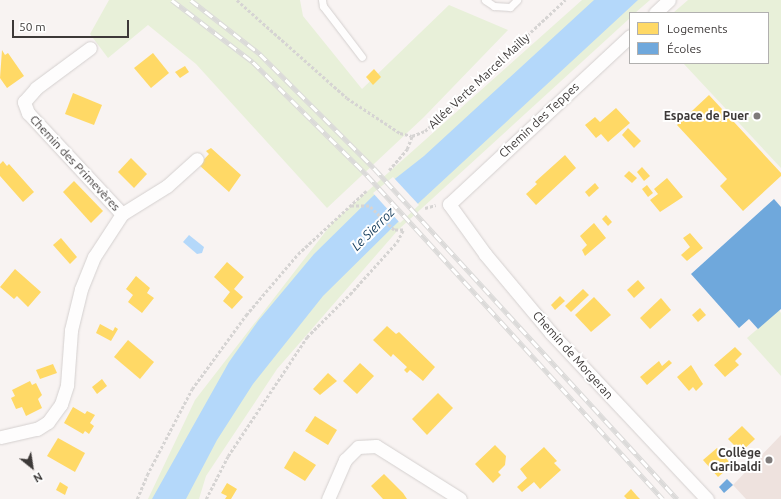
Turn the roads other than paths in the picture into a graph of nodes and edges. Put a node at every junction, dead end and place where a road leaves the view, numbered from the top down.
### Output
1 (322, 0) edge
2 (485, 0) edge
3 (517, 0) edge
4 (669, 0) edge
5 (656, 12) edge
6 (629, 37) edge
7 (90, 48) dead end
8 (362, 57) dead end
9 (197, 158) dead end
10 (449, 204) joint
11 (122, 214) junction
12 (0, 436) edge
13 (328, 499) edge
14 (460, 499) edge
15 (707, 499) edge

1 - 8 lane
2 - 3 lane
4 - 5 street
6 - 10 street, Chemin des Teppes
7 - 11 street, Chemin des Primevères
9 - 11 street, Chemin des Primevères
10 - 15 street, Chemin de Morgeran
11 - 12 street, Chemin des Primevères
13 - 14 street

